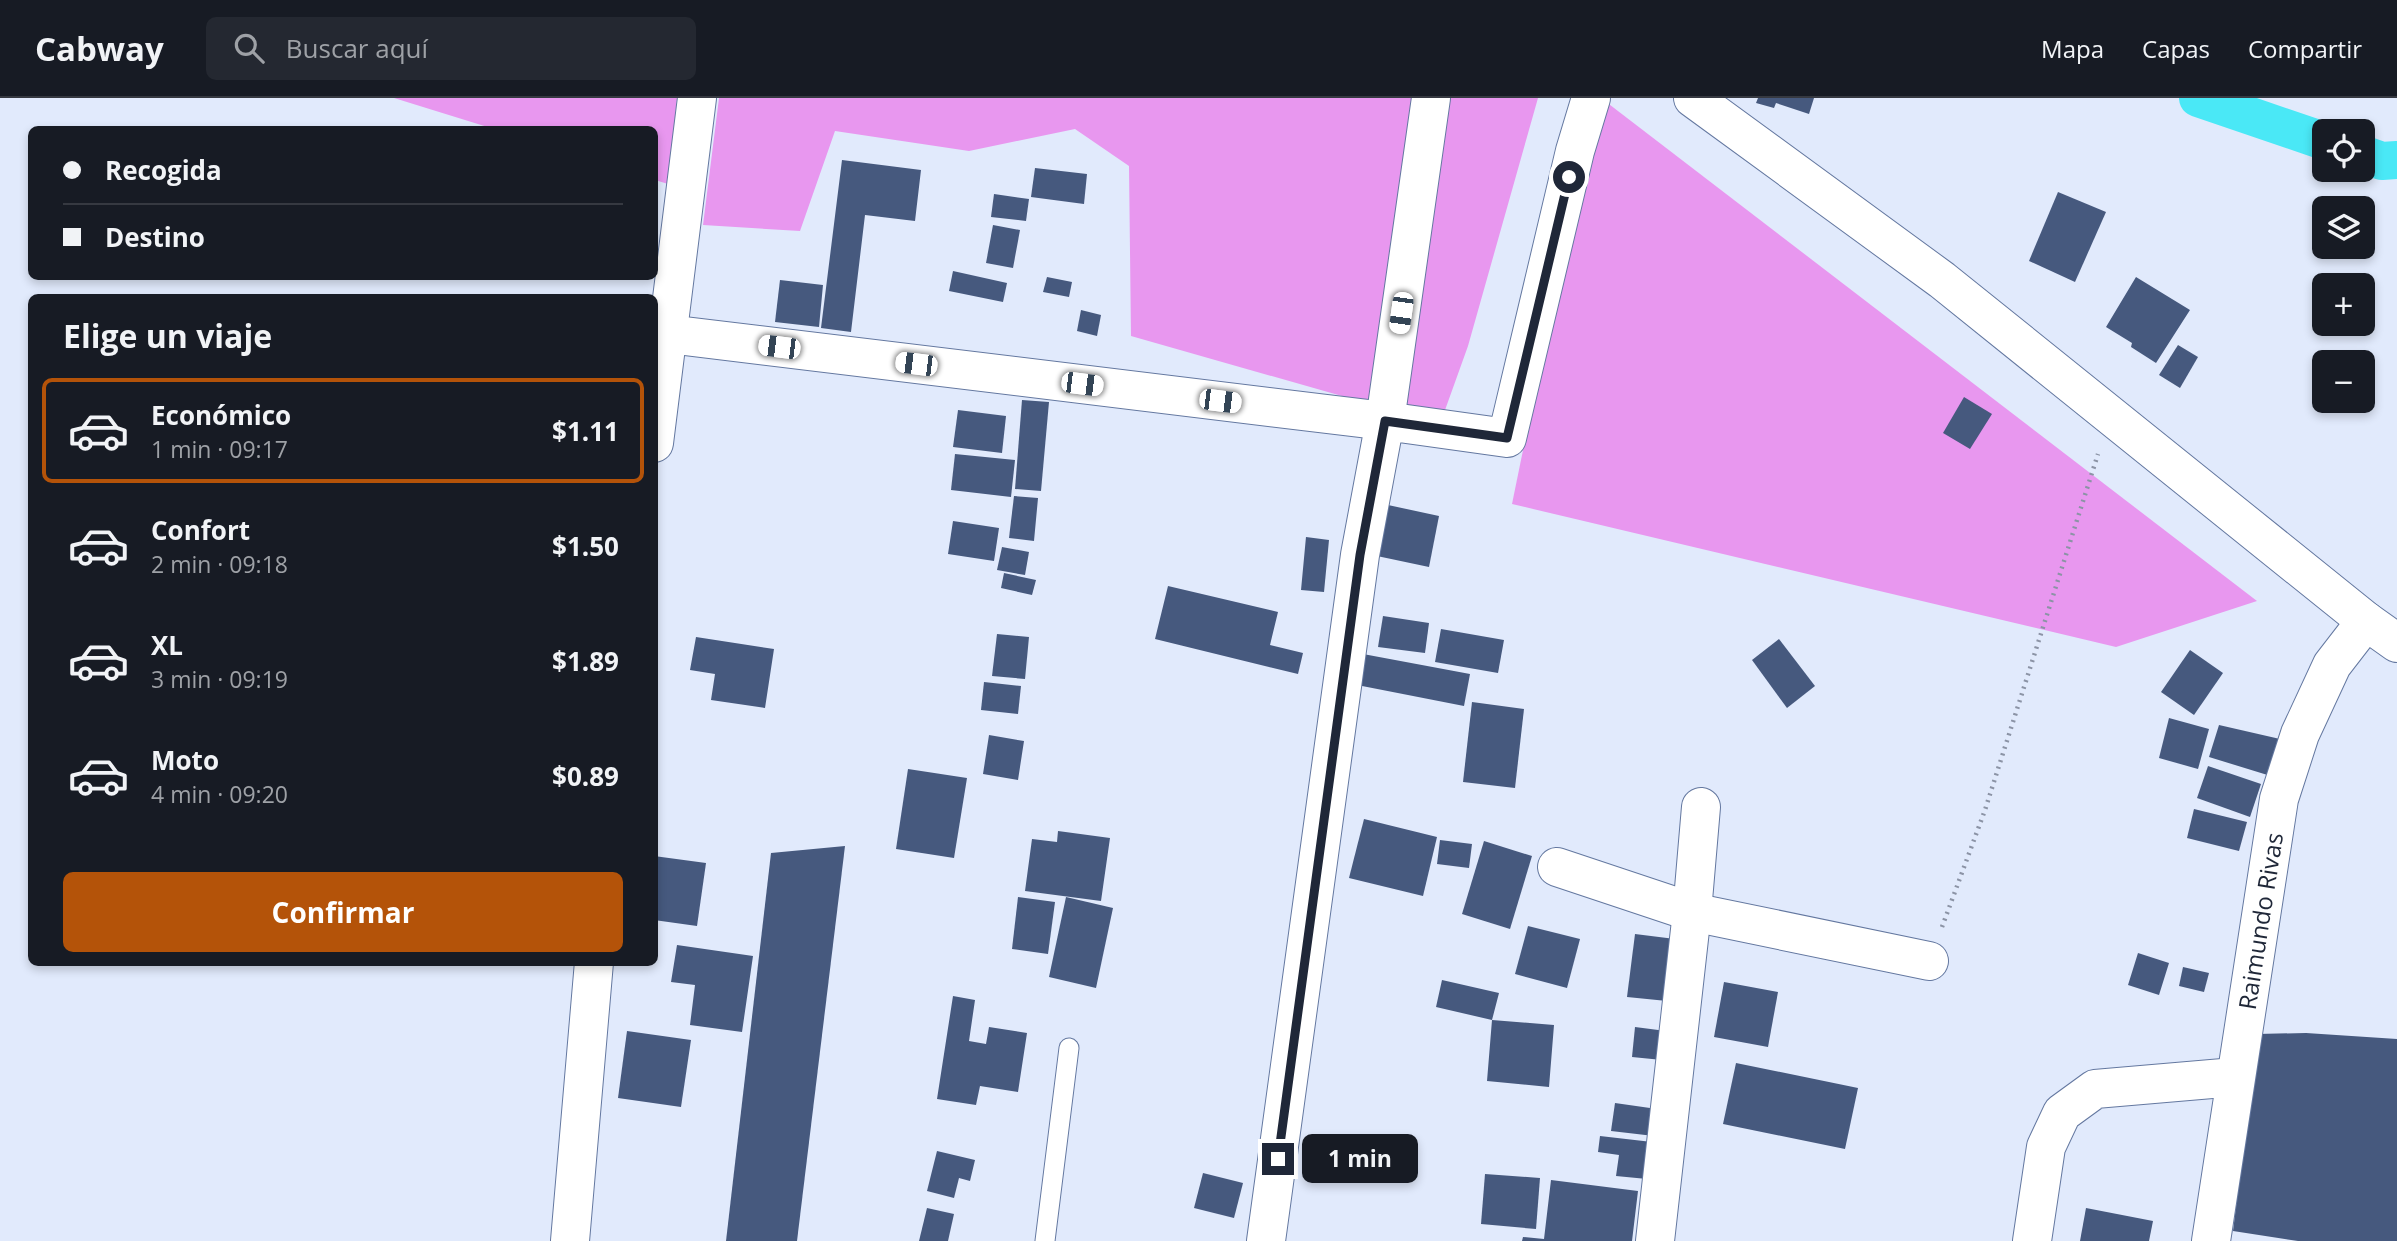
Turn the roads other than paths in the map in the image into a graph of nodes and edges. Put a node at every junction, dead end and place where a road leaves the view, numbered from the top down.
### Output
1 (697, 98) edge
2 (1431, 98) edge
3 (1591, 98) edge
4 (1693, 98) edge
5 (668, 334) junction
6 (658, 412) edge
7 (1385, 421) junction
8 (2367, 621) junction
9 (2397, 643) edge
10 (1701, 807) dead end
11 (1558, 867) dead end
12 (1692, 912) junction
13 (1929, 961) road end
14 (594, 966) edge
15 (1069, 1048) dead end
16 (2235, 1077) junction
17 (570, 1241) edge
18 (1045, 1241) edge
19 (1266, 1241) edge
20 (1655, 1241) edge
21 (2032, 1241) edge
22 (2211, 1241) edge

1 - 5 street
2 - 7 street
3 - 7 street
4 - 8 street
5 - 6 street
5 - 7 street
7 - 19 street
8 - 9 street
8 - 16 street, Raimundo Rivas
10 - 12 street
11 - 12 street
12 - 13 street
12 - 20 street
14 - 17 street
15 - 18 lane
16 - 21 street
16 - 22 street, Raimundo Rivas

